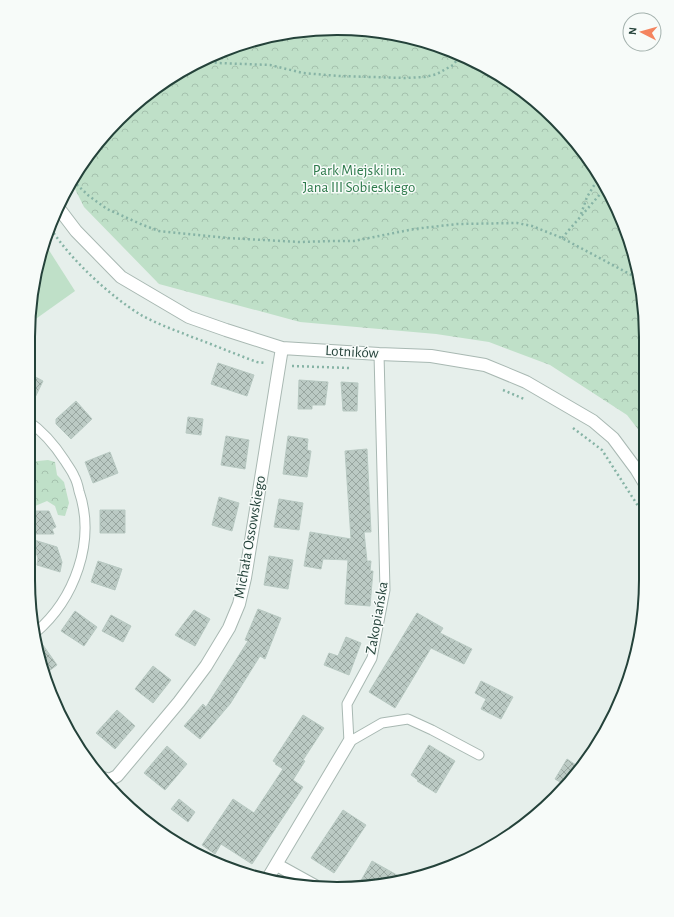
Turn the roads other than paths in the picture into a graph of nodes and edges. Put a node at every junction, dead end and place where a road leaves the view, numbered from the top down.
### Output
1 (62, 212) edge
2 (282, 348) junction
3 (379, 354) junction
4 (35, 426) edge
5 (639, 474) edge
6 (39, 629) edge
7 (349, 742) junction
8 (479, 755) dead end
9 (109, 778) edge
10 (277, 864) junction
11 (270, 874) edge
12 (305, 880) edge

1 - 2 street, Lotników
2 - 3 street, Lotników
2 - 9 street, Michała Ossowskiego
3 - 5 street, Lotników
3 - 7 lane, Zakopiańska
4 - 6 lane
7 - 8 lane
7 - 10 street
10 - 11 street
10 - 12 street

